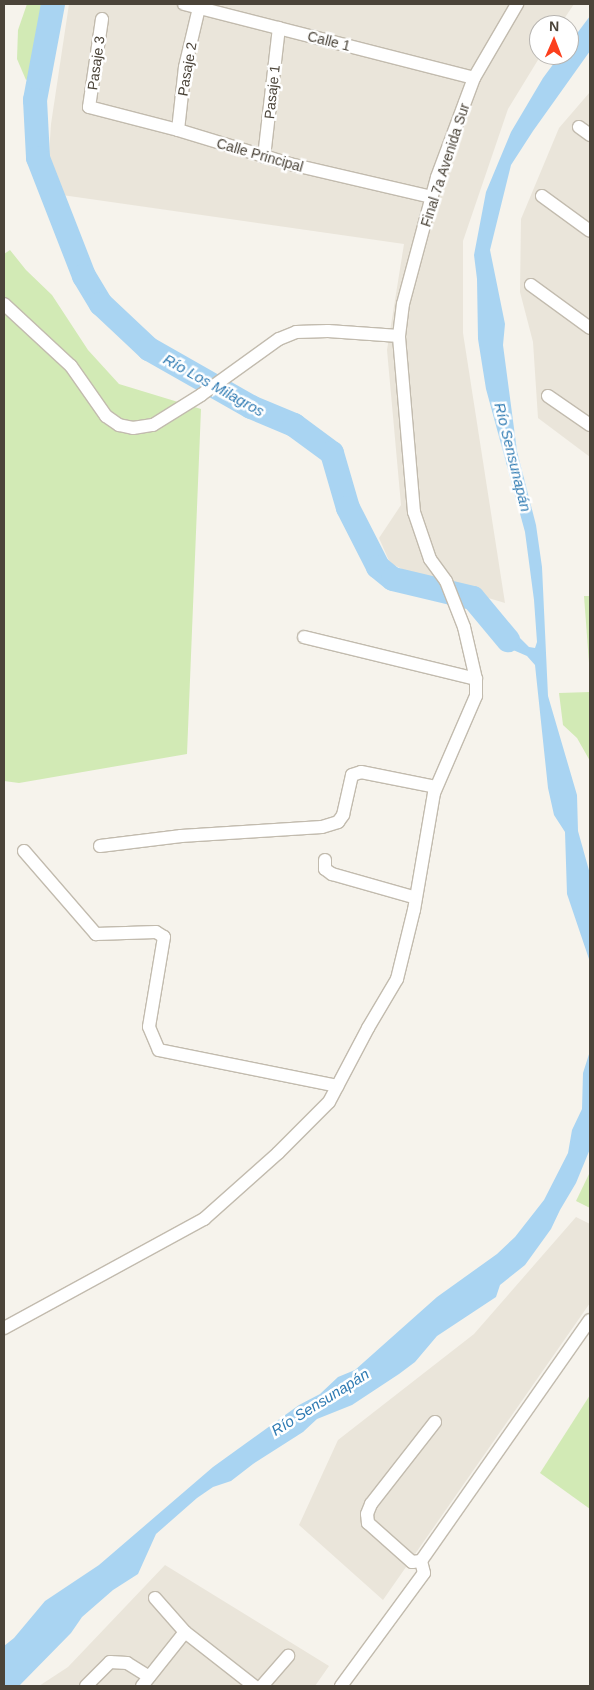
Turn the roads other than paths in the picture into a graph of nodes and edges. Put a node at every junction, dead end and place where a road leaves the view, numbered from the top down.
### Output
1 (184, 4) edge
2 (517, 4) edge
3 (199, 8) junction
4 (102, 19) dead end
5 (279, 28) junction
6 (474, 78) junction
7 (89, 107) joint
8 (579, 127) dead end
9 (178, 130) junction
10 (590, 135) edge
11 (264, 156) junction
12 (542, 196) dead end
13 (432, 197) junction
14 (590, 231) edge
15 (531, 284) dead end
16 (4, 304) edge
17 (590, 328) edge
18 (399, 336) junction
19 (548, 396) dead end
20 (590, 425) edge
21 (304, 637) dead end
22 (476, 679) junction
23 (436, 787) junction
24 (100, 846) dead end
25 (24, 851) dead end
26 (325, 860) dead end
27 (416, 898) junction
28 (337, 1086) junction
29 (590, 1320) edge
30 (4, 1328) edge
31 (435, 1422) dead end
32 (421, 1561) junction
33 (155, 1598) dead end
34 (185, 1632) junction
35 (288, 1656) dead end
36 (146, 1682) edge
37 (86, 1686) edge
38 (254, 1686) edge
39 (262, 1686) edge
40 (341, 1686) edge

1 - 3 street, Calle 1
2 - 6 street, Final 7a Avenida Sur
3 - 5 street, Calle 1
3 - 9 street, Pasaje 2
4 - 7 street, Pasaje 3
5 - 6 street, Calle 1
5 - 11 street, Pasaje 1
6 - 13 street, Final 7a Avenida Sur
7 - 9 street, Calle Principal
8 - 10 street
9 - 11 street, Calle Principal
11 - 13 street, Calle Principal
12 - 14 street
13 - 18 street, Final 7a Avenida Sur
15 - 17 street
16 - 18 street
18 - 22 street, Final 7a Avenida Sur
19 - 20 street
21 - 22 street
22 - 23 street
23 - 24 street
23 - 27 street
25 - 28 street
26 - 27 street
27 - 28 street
28 - 30 street
29 - 32 street
31 - 32 street
32 - 40 street
33 - 34 street
34 - 36 street
34 - 38 street
35 - 39 street
36 - 37 street

